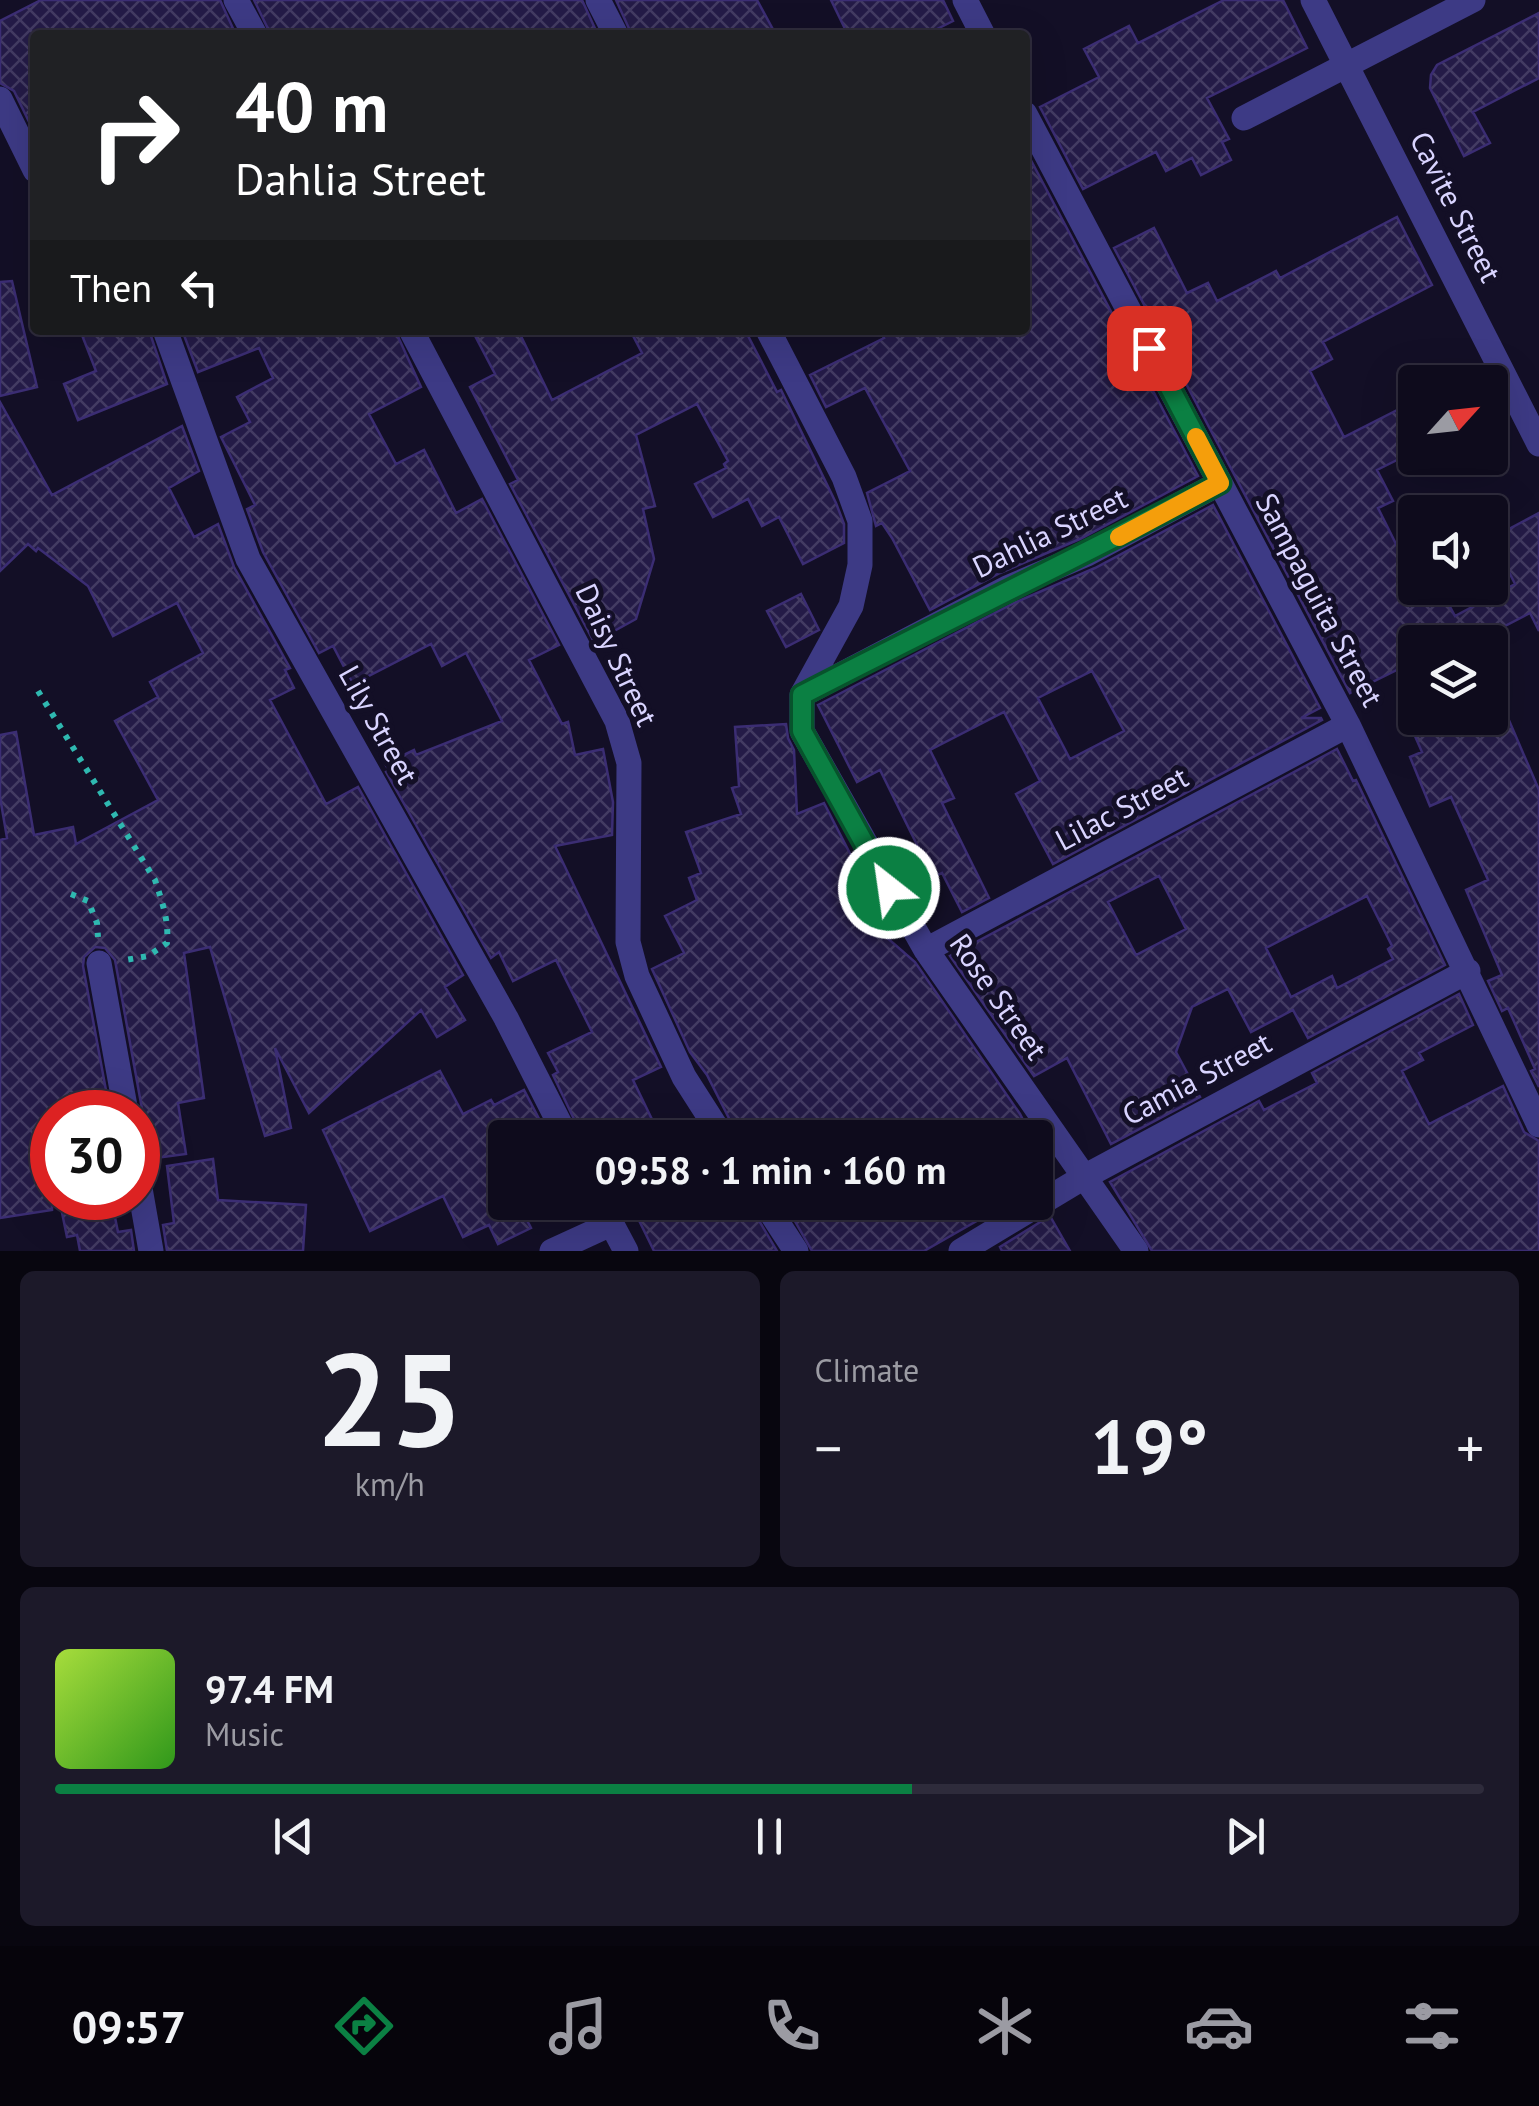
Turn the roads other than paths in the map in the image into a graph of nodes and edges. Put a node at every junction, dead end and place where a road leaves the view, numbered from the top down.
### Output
1 (236, 0) edge
2 (598, 0) edge
3 (965, 0) edge
4 (1313, 0) edge
5 (1473, 0) edge
6 (252, 30) edge
7 (613, 30) edge
8 (980, 30) edge
9 (1347, 66) junction
10 (0, 100) edge
11 (1244, 118) dead end
12 (1030, 123) edge
13 (30, 160) edge
14 (168, 335) edge
15 (415, 335) edge
16 (771, 335) edge
17 (1539, 444) edge
18 (1220, 483) junction
19 (802, 695) junction
20 (1348, 726) junction
21 (926, 950) junction
22 (99, 963) road end
23 (1468, 972) junction
24 (122, 1090) edge
25 (557, 1120) edge
26 (711, 1120) edge
27 (1539, 1125) edge
28 (1084, 1177) junction
29 (146, 1220) edge
30 (595, 1220) edge
31 (609, 1220) edge
32 (776, 1220) edge
33 (151, 1251) edge
34 (552, 1251) edge
35 (626, 1251) edge
36 (796, 1251) edge
37 (961, 1251) edge
38 (1136, 1251) edge

1 - 6 street
2 - 7 street
3 - 8 street
4 - 9 street, Cavite Street
5 - 9 street
9 - 11 street
9 - 17 street, Cavite Street
10 - 13 street
12 - 18 street, Sampaguita Street
14 - 25 street, Lily Street
15 - 26 street, Daisy Street
16 - 19 street
18 - 19 street, Dahlia Street
18 - 20 street, Sampaguita Street
19 - 21 street, Rose Street
20 - 21 street, Lilac Street
20 - 23 street, Sampaguita Street
21 - 28 street, Rose Street
22 - 24 street
23 - 27 street, Sampaguita Street
23 - 28 street, Camia Street
28 - 37 street, Camia Street
28 - 38 street, Rose Street
29 - 33 street
30 - 34 street
31 - 35 street
32 - 36 street

